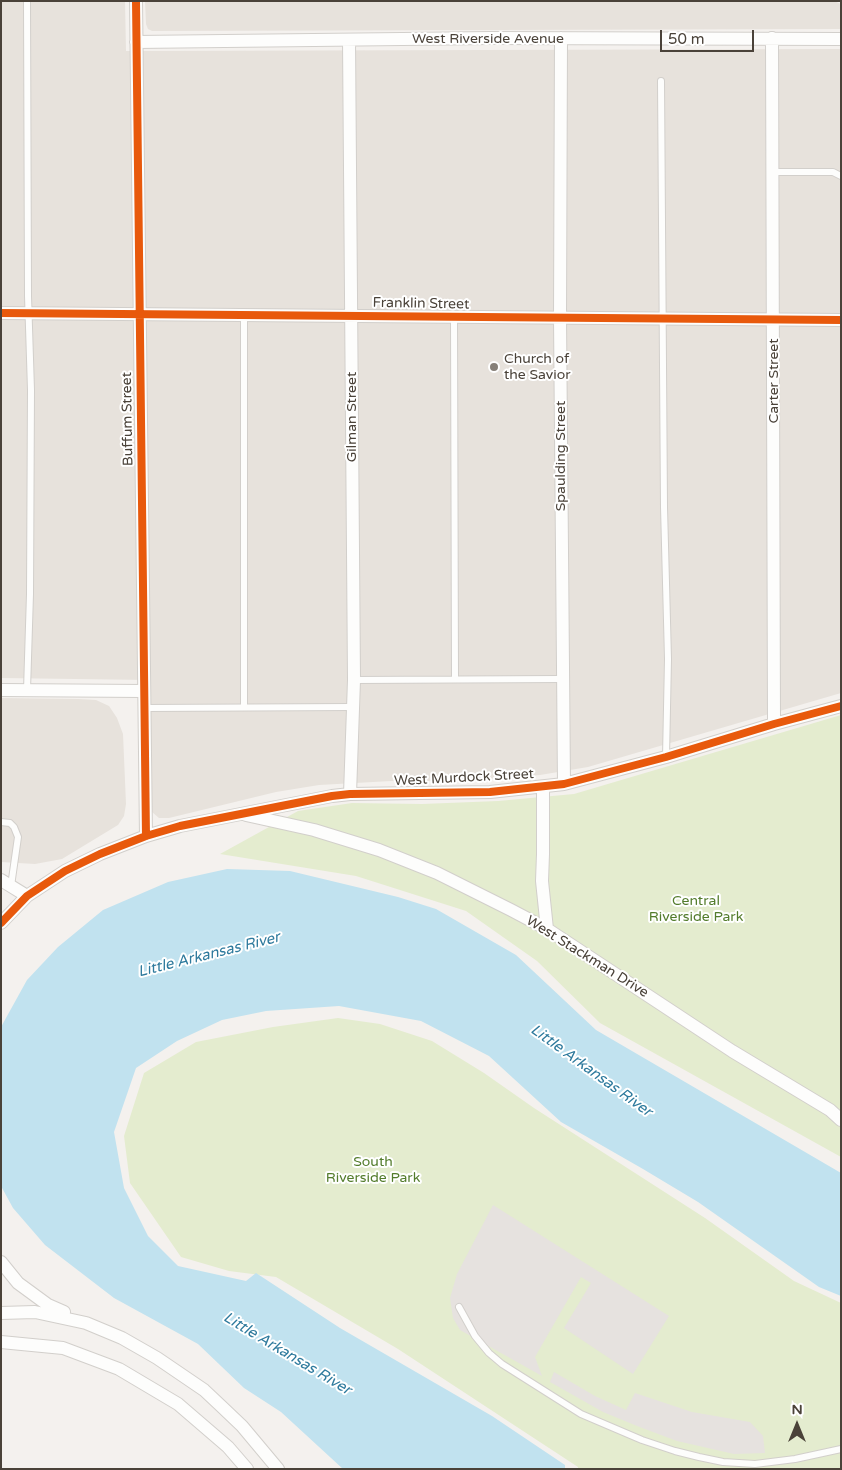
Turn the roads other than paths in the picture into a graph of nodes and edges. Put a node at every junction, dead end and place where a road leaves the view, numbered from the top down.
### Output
1 (28, 1) edge
2 (136, 1) edge
3 (561, 38) junction
4 (772, 38) junction
5 (841, 38) edge
6 (348, 40) junction
7 (136, 42) junction
8 (662, 81) dead end
9 (773, 172) junction
10 (841, 176) edge
11 (1, 313) edge
12 (29, 313) junction
13 (139, 313) junction
14 (244, 314) junction
15 (351, 315) junction
16 (454, 316) junction
17 (560, 318) junction
18 (664, 319) junction
19 (774, 320) junction
20 (841, 320) edge
21 (562, 679) junction
22 (354, 680) junction
23 (455, 680) junction
24 (1, 690) edge
25 (27, 690) junction
26 (144, 692) junction
27 (244, 707) junction
28 (354, 707) junction
29 (144, 708) junction
30 (840, 708) edge
31 (774, 724) junction
32 (666, 757) junction
33 (564, 784) junction
34 (543, 787) junction
35 (350, 794) junction
36 (241, 814) junction
37 (1, 822) edge
38 (146, 836) junction
39 (6, 883) edge
40 (27, 896) junction
41 (1, 923) edge
42 (547, 929) junction
43 (835, 1111) edge
44 (841, 1120) edge
45 (1, 1262) edge
46 (459, 1307) dead end
47 (1, 1313) edge
48 (86, 1323) junction
49 (2, 1339) edge
50 (841, 1449) edge
51 (757, 1466) edge
52 (247, 1469) edge
53 (278, 1469) edge

1 - 12 lane
2 - 7 street, Buffum Street
3 - 4 street, West Riverside Avenue
3 - 6 street, West Riverside Avenue
3 - 17 street, Spaulding Street
4 - 5 street, West Riverside Avenue
4 - 9 street, Carter Street
6 - 7 street, West Riverside Avenue
6 - 15 street, Gilman Street
7 - 13 street, Buffum Street
8 - 18 lane
9 - 10 lane
9 - 19 street, Carter Street
11 - 12 street, Franklin Street
12 - 13 street, Franklin Street
12 - 25 lane
13 - 14 street, Franklin Street
13 - 26 street, Buffum Street
14 - 15 street, Franklin Street
14 - 27 lane
15 - 16 street, Franklin Street
15 - 22 street, Gilman Street
16 - 17 street, Franklin Street
16 - 23 lane
17 - 18 street, Franklin Street
17 - 21 street, Spaulding Street
18 - 19 street, Franklin Street
18 - 32 lane
19 - 20 street, Franklin Street
19 - 31 street, Carter Street
21 - 23 lane
21 - 33 street, Spaulding Street
22 - 23 lane
22 - 28 street, Gilman Street
24 - 25 street
25 - 26 street
26 - 29 street, Buffum Street
27 - 28 lane
27 - 29 lane
28 - 35 street, Gilman Street
29 - 38 street, Buffum Street
30 - 31 street, West Murdock Street
31 - 32 street, West Murdock Street
32 - 33 street, West Murdock Street
33 - 34 street, West Murdock Street
34 - 35 street, West Murdock Street
34 - 42 street
35 - 36 street, West Murdock Street
36 - 38 street, West Murdock Street
36 - 42 street, West Stackman Drive
37 - 39 lane
38 - 40 street, West Murdock Street
39 - 40 street
40 - 41 street, West Murdock Street
42 - 43 street, West Stackman Drive
43 - 44 street, West Stackman Drive
45 - 48 street
46 - 51 lane
47 - 48 street
48 - 53 street
49 - 52 street
50 - 51 lane

